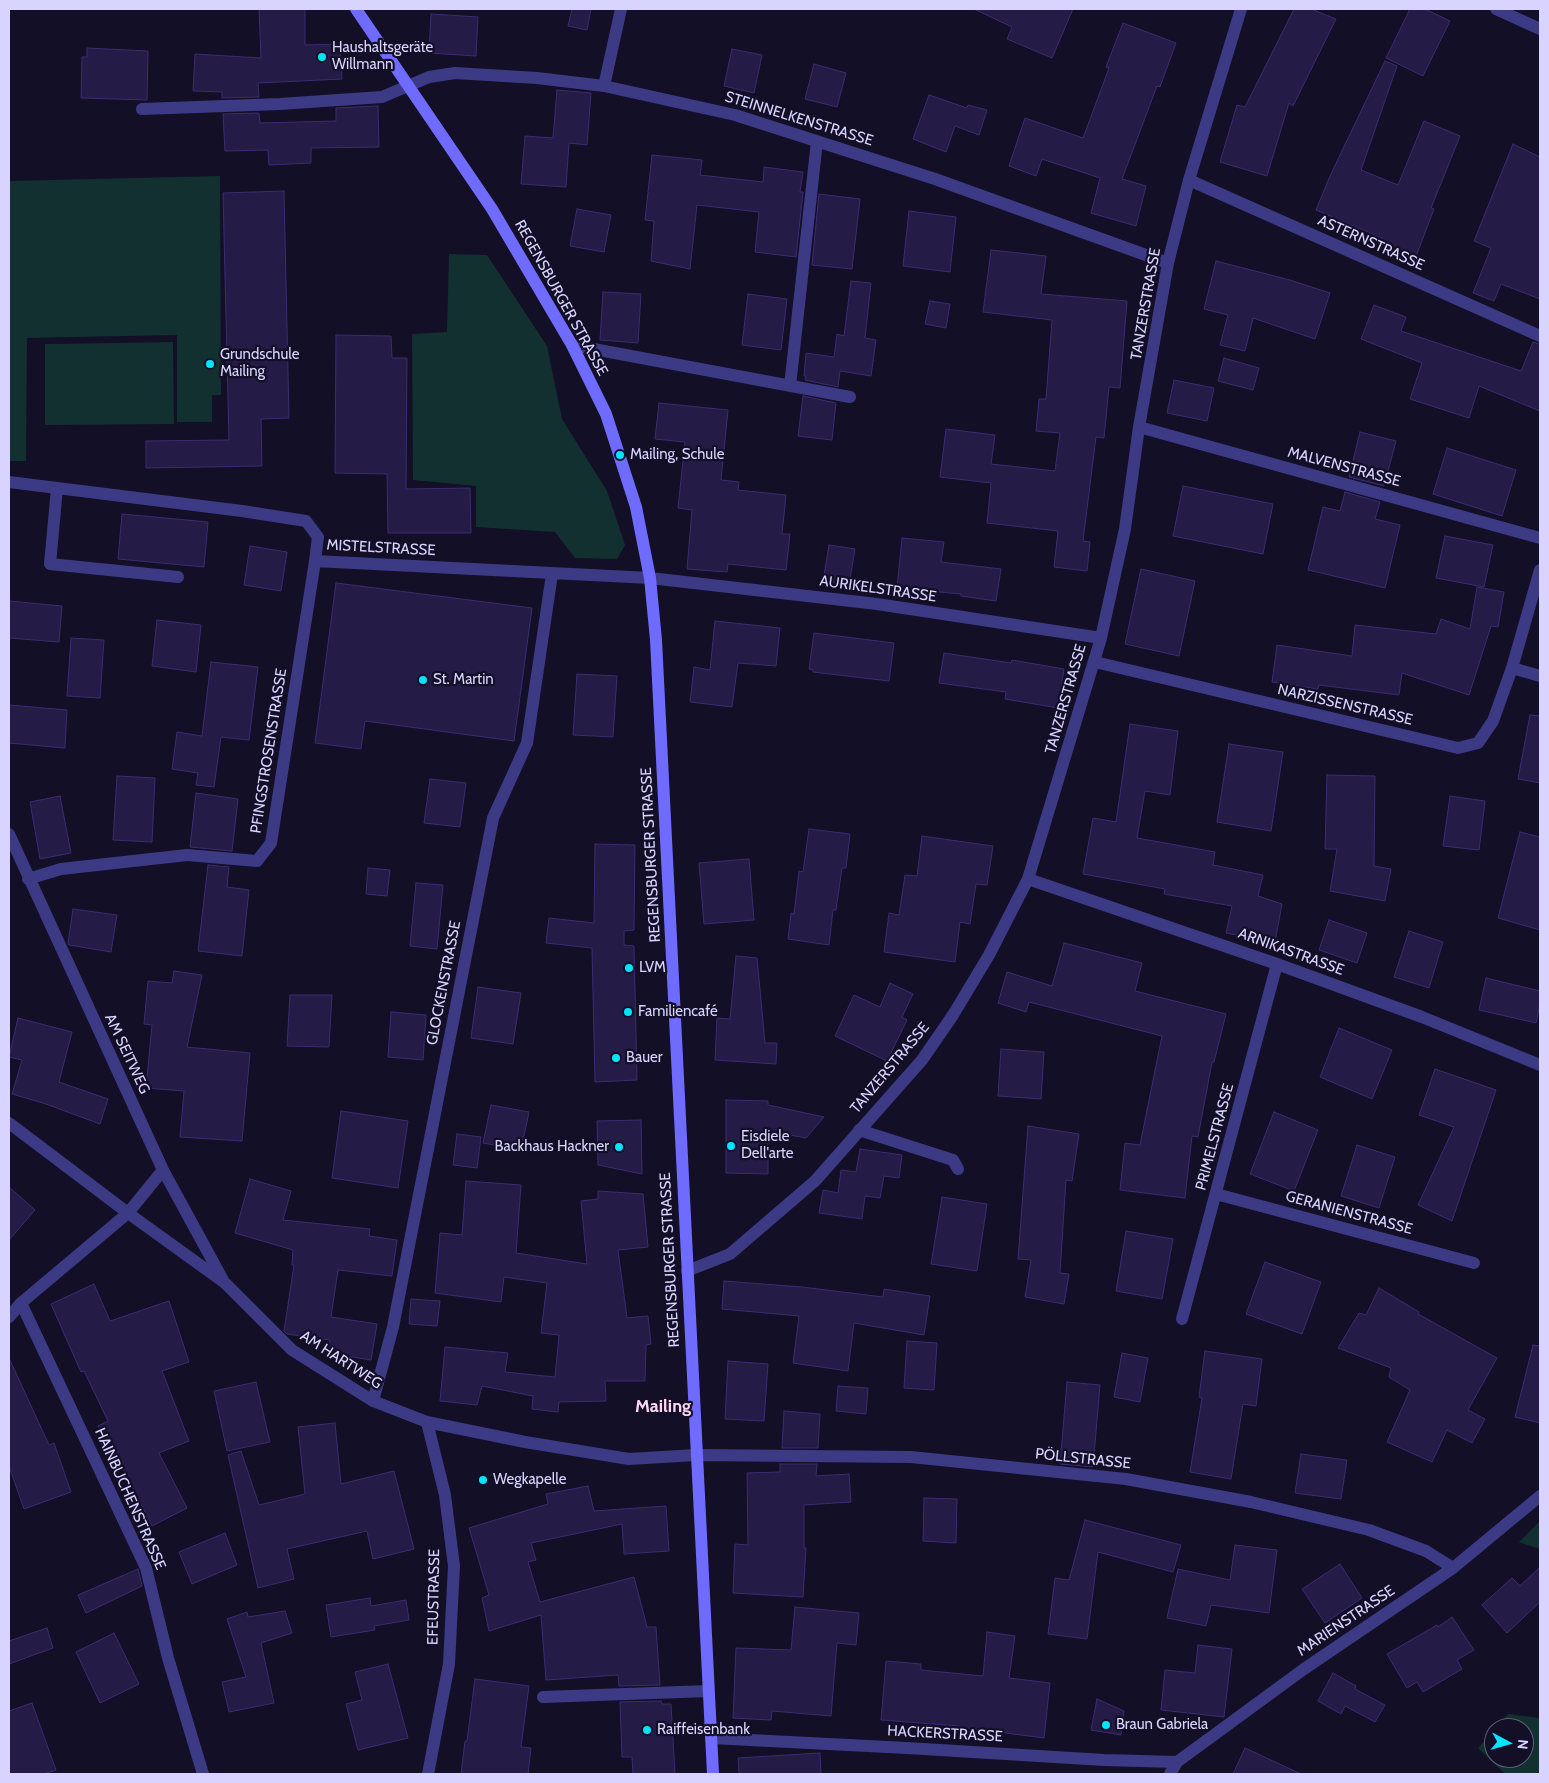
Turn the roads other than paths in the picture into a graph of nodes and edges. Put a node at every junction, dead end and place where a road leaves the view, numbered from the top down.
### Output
1 (356, 9) edge
2 (620, 9) edge
3 (1240, 9) edge
4 (1496, 9) edge
5 (1540, 29) edge
6 (408, 86) junction
7 (604, 86) junction
8 (142, 109) dead end
9 (817, 141) junction
10 (1189, 180) junction
11 (1168, 263) junction
12 (1540, 336) edge
13 (572, 345) junction
14 (790, 386) junction
15 (850, 397) dead end
16 (1139, 427) junction
17 (9, 482) edge
18 (57, 488) junction
19 (1540, 538) edge
20 (315, 561) junction
21 (1540, 570) edge
22 (552, 574) junction
23 (178, 577) dead end
24 (650, 578) junction
25 (1100, 638) junction
26 (1095, 662) junction
27 (1512, 668) junction
28 (1540, 676) edge
29 (9, 834) edge
30 (28, 879) junction
31 (1028, 879) junction
32 (1277, 964) junction
33 (1540, 1065) edge
34 (9, 1123) edge
35 (860, 1130) junction
36 (958, 1169) dead end
37 (163, 1170) junction
38 (1216, 1194) junction
39 (128, 1213) junction
40 (1474, 1263) dead end
41 (687, 1271) junction
42 (224, 1283) junction
43 (21, 1303) junction
44 (9, 1317) edge
45 (1182, 1318) dead end
46 (373, 1401) junction
47 (427, 1422) junction
48 (696, 1455) junction
49 (1540, 1496) edge
50 (1453, 1568) junction
51 (708, 1690) junction
52 (543, 1697) dead end
53 (711, 1738) junction
54 (1177, 1762) junction
55 (203, 1774) edge
56 (428, 1774) edge
57 (713, 1774) edge
58 (1170, 1774) edge

1 - 6 street, REGENSBURGER STRASSE
2 - 7 street
3 - 10 street, TANZERSTRASSE
4 - 5 street
6 - 7 street, STEINNELKENSTRASSE
6 - 8 street
6 - 13 street, REGENSBURGER STRASSE
7 - 9 street, STEINNELKENSTRASSE
9 - 11 street, STEINNELKENSTRASSE
9 - 14 street
10 - 11 street, TANZERSTRASSE
10 - 12 street, ASTERNSTRASSE
11 - 16 street, TANZERSTRASSE
13 - 14 street
13 - 24 street, REGENSBURGER STRASSE
14 - 15 street
16 - 19 street, MALVENSTRASSE
16 - 25 street, TANZERSTRASSE
17 - 18 street, MISTELSTRASSE
18 - 20 street, MISTELSTRASSE
18 - 23 street
20 - 22 street, MISTELSTRASSE
20 - 30 street, PFINGSTROSENSTRASSE
21 - 27 street, NARZISSENSTRASSE
22 - 24 street, MISTELSTRASSE
22 - 46 street, GLOCKENSTRASSE
24 - 25 street, AURIKELSTRASSE
24 - 41 street, REGENSBURGER STRASSE
25 - 26 street, TANZERSTRASSE
26 - 27 street, NARZISSENSTRASSE
26 - 31 street, TANZERSTRASSE
27 - 28 street
29 - 30 street, AM SEITWEG
30 - 37 street, AM SEITWEG
31 - 32 street, ARNIKASTRASSE
31 - 35 street, TANZERSTRASSE
32 - 33 street, ARNIKASTRASSE
32 - 38 street, PRIMELSTRASSE
34 - 39 street, AM HARTWEG
35 - 36 street
35 - 41 street, TANZERSTRASSE
37 - 39 street
37 - 42 street, AM SEITWEG
38 - 40 street, GERANIENSTRASSE
38 - 45 street, PRIMELSTRASSE
39 - 42 street, AM HARTWEG
39 - 43 street
41 - 48 street, REGENSBURGER STRASSE
42 - 46 street, AM HARTWEG
43 - 44 street
43 - 55 street, HAINBUCHENSTRASSE
46 - 47 street, AM HARTWEG
47 - 48 street, AM HARTWEG
47 - 56 street, EFEUSTRASSE
48 - 50 street, PÖLLSTRASSE
48 - 51 street, REGENSBURGER STRASSE
49 - 50 street, MARIENSTRASSE
50 - 54 street, MARIENSTRASSE
51 - 52 street
51 - 53 street, REGENSBURGER STRASSE
53 - 54 street, HACKERSTRASSE
53 - 57 street, REGENSBURGER STRASSE
54 - 58 street, MARIENSTRASSE

